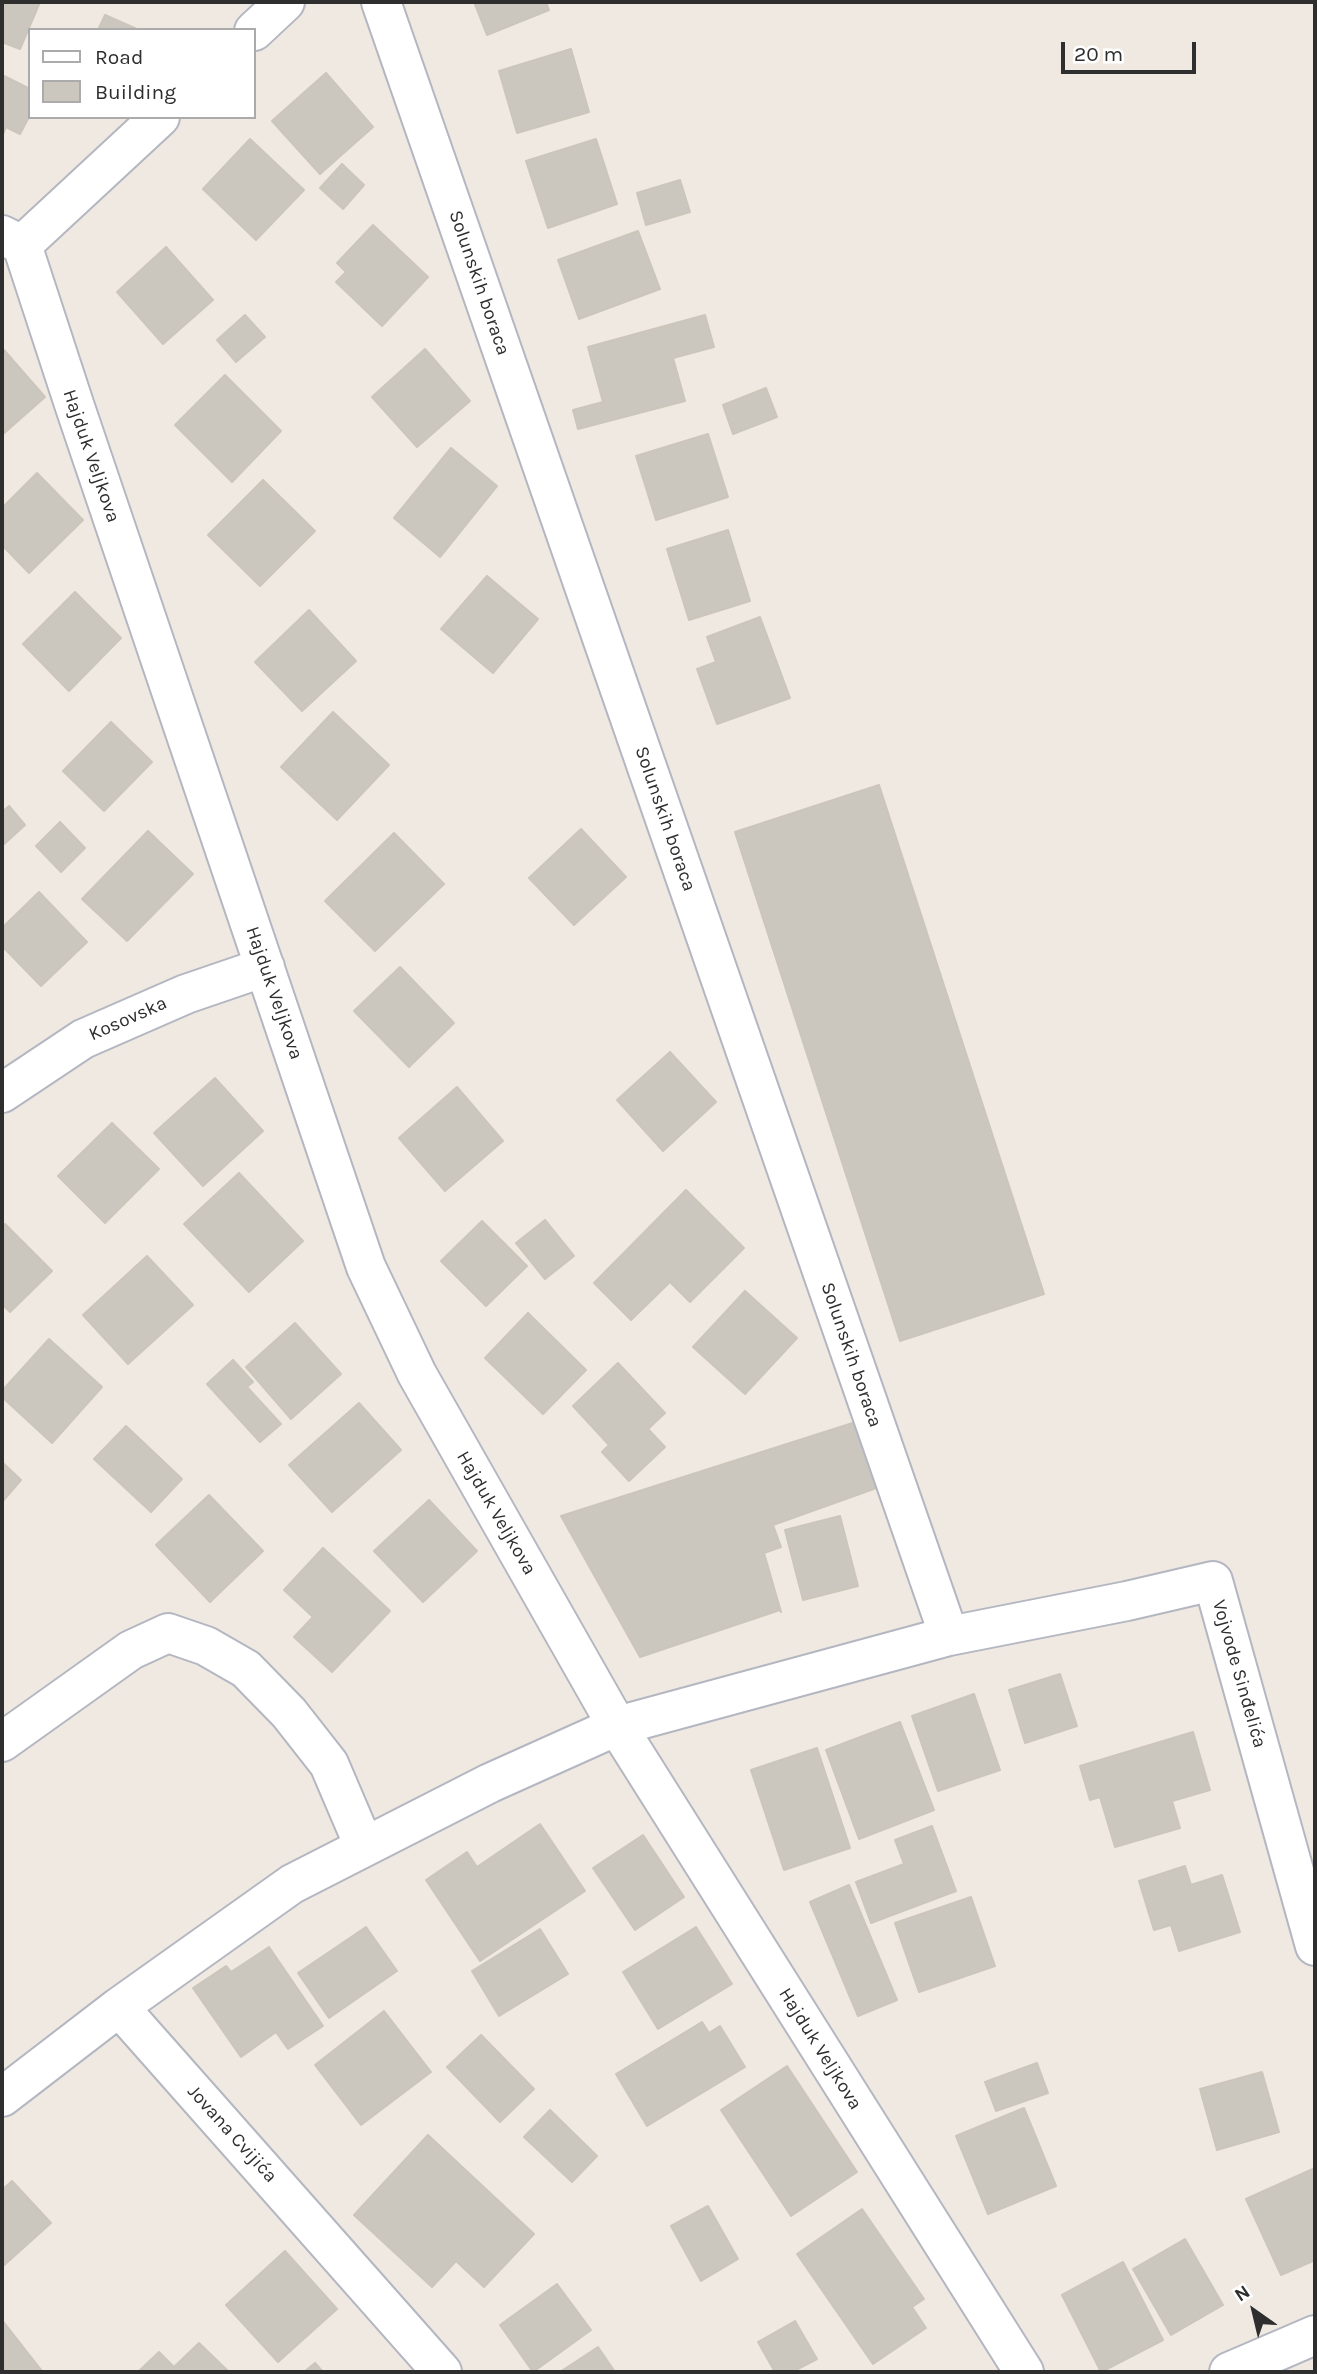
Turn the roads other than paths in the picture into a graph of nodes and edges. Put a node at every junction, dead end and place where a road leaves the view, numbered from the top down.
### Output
1 (285, 2) edge
2 (381, 2) edge
3 (256, 29) edge
4 (158, 119) edge
5 (12, 240) edge
6 (265, 967) junction
7 (2, 1093) edge
8 (948, 1636) junction
9 (617, 1726) junction
10 (2, 1742) edge
11 (364, 1846) junction
12 (1315, 1946) edge
13 (119, 2007) junction
14 (2, 2097) edge
15 (1315, 2334) edge
16 (442, 2372) edge
17 (1024, 2372) edge
18 (1229, 2372) edge

1 - 3 street
2 - 8 street, Solunskih boraca
4 - 5 street
5 - 6 street, Hajduk Veljkova
6 - 7 street, Kosovska
6 - 9 street, Hajduk Veljkova
8 - 9 street
8 - 12 street, Vojvode Sinđelića
9 - 11 street
9 - 17 street, Hajduk Veljkova
10 - 11 street
11 - 13 street
13 - 14 street
13 - 16 street, Jovana Cvijića
15 - 18 street

